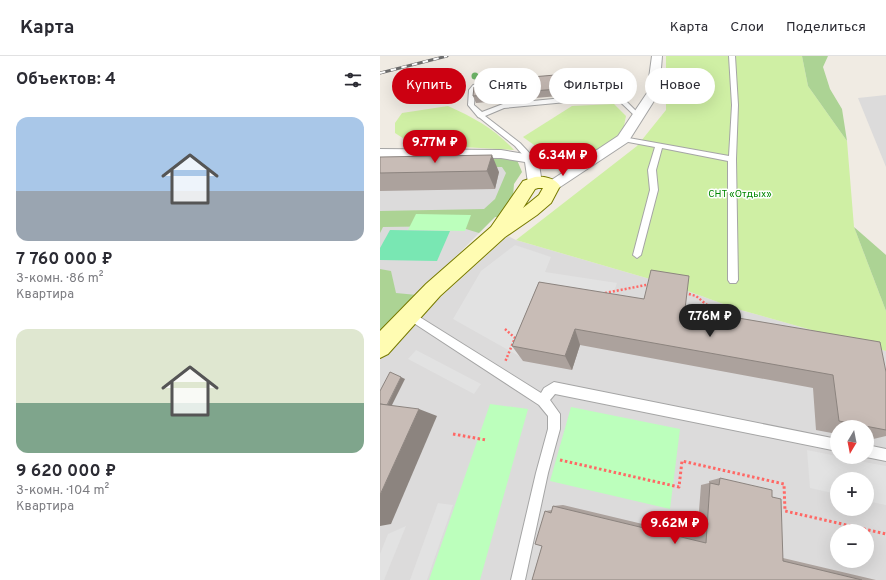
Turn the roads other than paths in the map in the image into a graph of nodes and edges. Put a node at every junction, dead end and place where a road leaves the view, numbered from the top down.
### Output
1 (658, 56) edge
2 (732, 56) edge
3 (474, 87) edge
4 (549, 102) edge
5 (626, 104) edge
6 (480, 116) junction
7 (639, 116) junction
8 (623, 139) junction
9 (658, 146) junction
10 (380, 153) edge
11 (531, 159) junction
12 (732, 159) junction
13 (534, 183) junction
14 (552, 186) junction
15 (498, 232) junction
16 (637, 255) dead end
17 (733, 280) dead end
18 (410, 315) junction
19 (380, 348) edge
20 (543, 401) junction
21 (830, 444) edge
22 (874, 452) edge
23 (886, 455) edge
24 (518, 580) edge

1 - 7 street
2 - 12 lane
3 - 6 lane
4 - 6 lane
5 - 7 lane
6 - 11 lane
7 - 8 street
8 - 9 lane
8 - 14 street
9 - 12 lane
9 - 16 lane
10 - 11 street
11 - 13 street
12 - 17 lane
13 - 14 street
13 - 15 street
14 - 15 street
15 - 18 street
18 - 19 street
18 - 20 lane
20 - 21 lane
20 - 24 lane
22 - 23 lane

